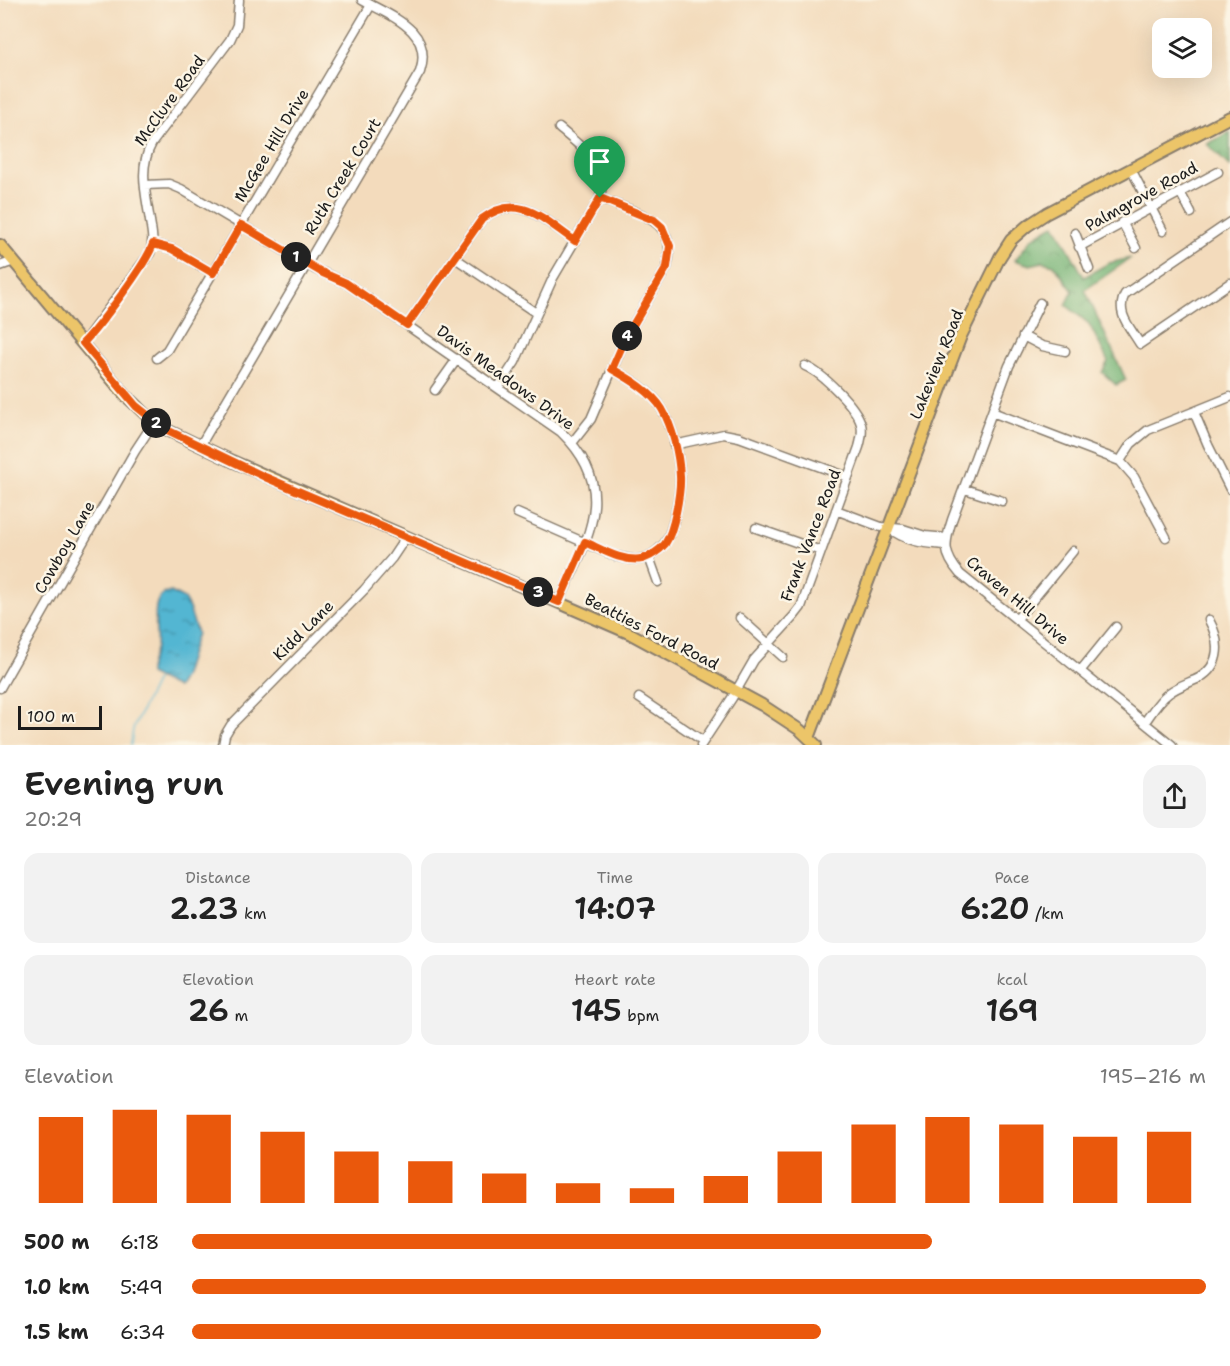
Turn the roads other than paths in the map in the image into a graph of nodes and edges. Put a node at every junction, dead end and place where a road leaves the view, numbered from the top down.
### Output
1 (239, 0) edge
2 (362, 0) edge
3 (371, 5) junction
4 (1230, 117) edge
5 (559, 128) dead end
6 (1131, 169) junction
7 (1218, 172) dead end
8 (145, 185) junction
9 (1180, 192) junction
10 (600, 198) junction
11 (1151, 207) junction
12 (1191, 213) dead end
13 (1122, 222) junction
14 (1230, 222) edge
15 (241, 225) junction
16 (1163, 231) dead end
17 (1075, 233) dead end
18 (575, 241) junction
19 (153, 244) junction
20 (0, 245) edge
21 (1079, 247) junction
22 (1136, 248) dead end
23 (455, 258) junction
24 (14, 261) junction
25 (307, 264) junction
26 (0, 266) edge
27 (1089, 269) dead end
28 (213, 273) junction
29 (1230, 284) edge
30 (1040, 303) dead end
31 (536, 313) junction
32 (407, 325) junction
33 (1023, 336) junction
34 (83, 343) junction
35 (1065, 351) dead end
36 (157, 358) dead end
37 (457, 359) junction
38 (805, 366) dead end
39 (612, 369) junction
40 (498, 388) junction
41 (435, 390) dead end
42 (1230, 397) edge
43 (992, 412) junction
44 (1194, 412) junction
45 (154, 422) junction
46 (572, 443) junction
47 (674, 445) junction
48 (200, 446) junction
49 (1120, 461) junction
50 (848, 477) junction
51 (1229, 484) edge
52 (964, 489) junction
53 (1002, 501) dead end
54 (836, 510) junction
55 (517, 513) dead end
56 (756, 528) dead end
57 (889, 528) junction
58 (406, 537) junction
59 (1166, 537) dead end
60 (946, 541) junction
61 (585, 542) junction
62 (821, 551) junction
63 (1073, 551) dead end
64 (649, 557) junction
65 (658, 582) dead end
66 (559, 602) junction
67 (740, 618) dead end
68 (1017, 619) junction
69 (1209, 620) dead end
70 (1116, 627) dead end
71 (769, 644) junction
72 (783, 657) dead end
73 (1081, 670) junction
74 (0, 688) edge
75 (736, 691) junction
76 (639, 698) dead end
77 (1144, 722) junction
78 (812, 742) edge
79 (702, 743) edge
80 (223, 745) edge
81 (1172, 745) edge

1 - 8 street, McClure Road
2 - 3 street, Ruth Creek Court
3 - 15 street, McGee Hill Drive
3 - 25 street, Ruth Creek Court
4 - 6 main road, Lakeview Road
5 - 10 street
6 - 11 street
6 - 57 main road, Lakeview Road
7 - 9 street, Palmgrove Road
8 - 15 street, Davis Meadows Drive
8 - 19 street, McClure Road
9 - 11 street, Palmgrove Road
9 - 12 street
10 - 18 street
10 - 39 street
11 - 13 street, Palmgrove Road
11 - 16 street
13 - 21 street, Palmgrove Road
13 - 22 street
14 - 29 street
15 - 25 street, Davis Meadows Drive
15 - 28 street, McGee Hill Drive
17 - 21 street
18 - 23 street
18 - 31 street
19 - 28 street
19 - 34 street
20 - 24 main road, Beatties Ford Road
21 - 27 street
23 - 31 street
23 - 32 street
24 - 26 street
24 - 34 main road, Beatties Ford Road
25 - 32 street, Davis Meadows Drive
25 - 48 street, Ruth Creek Court
28 - 36 street, McGee Hill Drive
30 - 33 street
31 - 40 street
32 - 37 street, Davis Meadows Drive
33 - 35 street
33 - 43 street
34 - 45 main road, Beatties Ford Road
37 - 40 street, Davis Meadows Drive
37 - 41 street
38 - 50 street, Frank Vance Road
39 - 46 street
39 - 47 street
40 - 46 street, Davis Meadows Drive
42 - 44 street
43 - 49 street
43 - 52 street
44 - 49 street
44 - 51 street
45 - 48 main road, Beatties Ford Road
45 - 74 street, Cowboy Lane
46 - 61 street, Davis Meadows Drive
47 - 50 street
47 - 64 street
48 - 58 main road, Beatties Ford Road
49 - 59 street
50 - 54 street, Frank Vance Road
52 - 53 street
52 - 60 street
54 - 57 street
54 - 62 street, Frank Vance Road
55 - 61 street
56 - 62 street
57 - 60 street
57 - 78 main road, Lakeview Road
58 - 66 main road, Beatties Ford Road
58 - 80 street, Kidd Lane
60 - 68 street, Craven Hill Drive
61 - 64 street
61 - 66 street, Davis Meadows Drive
62 - 71 street, Frank Vance Road
63 - 68 street
64 - 65 street
66 - 75 main road, Beatties Ford Road
67 - 71 street
68 - 73 street, Craven Hill Drive
69 - 77 street
70 - 73 street
71 - 72 street
71 - 75 street, Frank Vance Road
73 - 77 street, Craven Hill Drive
75 - 78 main road, Beatties Ford Road
75 - 79 street, Frank Vance Road
76 - 79 street
77 - 81 street, Craven Hill Drive

